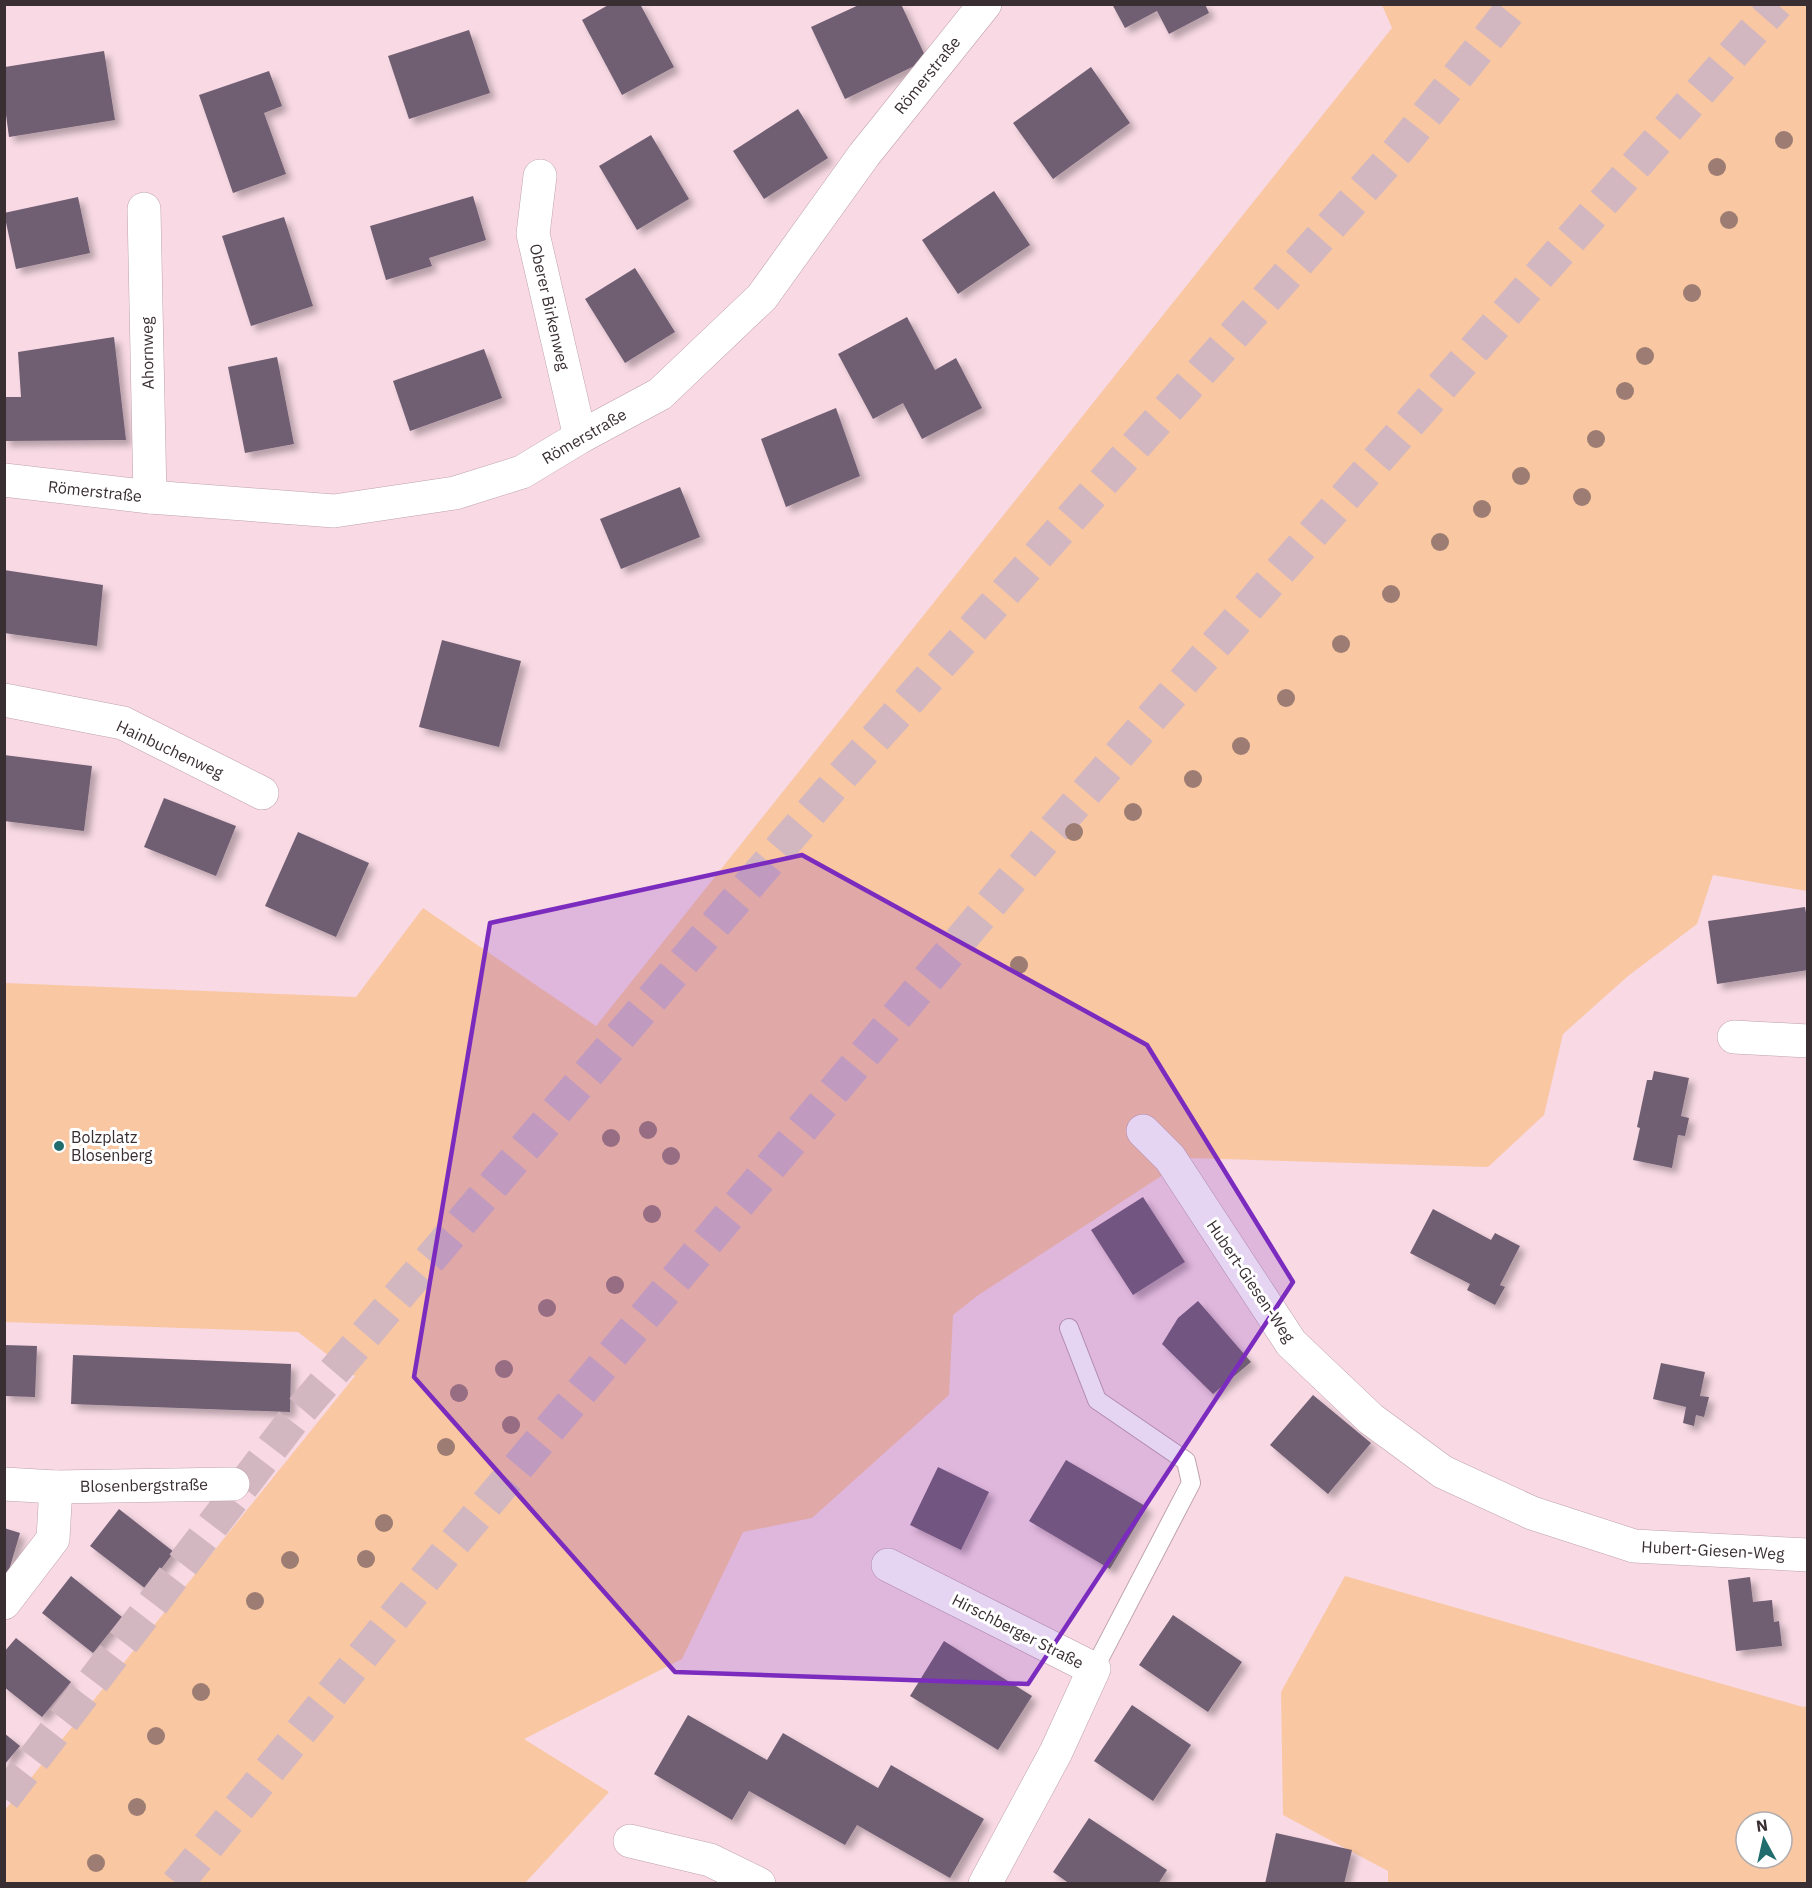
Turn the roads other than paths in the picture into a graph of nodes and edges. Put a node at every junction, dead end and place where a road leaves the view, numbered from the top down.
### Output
1 (985, 4) edge
2 (540, 176) dead end
3 (144, 209) dead end
4 (580, 437) junction
5 (4, 480) edge
6 (150, 497) junction
7 (4, 700) edge
8 (262, 793) dead end
9 (1734, 1037) dead end
10 (1808, 1041) edge
11 (1143, 1131) dead end
12 (1069, 1328) dead end
13 (4, 1484) edge
14 (233, 1484) dead end
15 (56, 1486) junction
16 (1808, 1555) edge
17 (888, 1565) dead end
18 (4, 1603) edge
19 (1094, 1669) junction
20 (630, 1840) dead end
21 (759, 1884) edge
22 (985, 1884) edge

1 - 4 street, Römerstraße
2 - 4 street, Oberer Birkenweg
3 - 6 street, Ahornweg
4 - 6 street, Römerstraße
5 - 6 street, Römerstraße
7 - 8 street, Hainbuchenweg
9 - 10 street
11 - 16 street, Hubert-Giesen-Weg
12 - 19 lane
13 - 15 street, Blosenbergstraße
14 - 15 street, Blosenbergstraße
15 - 18 street, Blosenbergstraße
17 - 19 street, Hirschberger Straße
19 - 22 street, Hirschberger Straße
20 - 21 street

